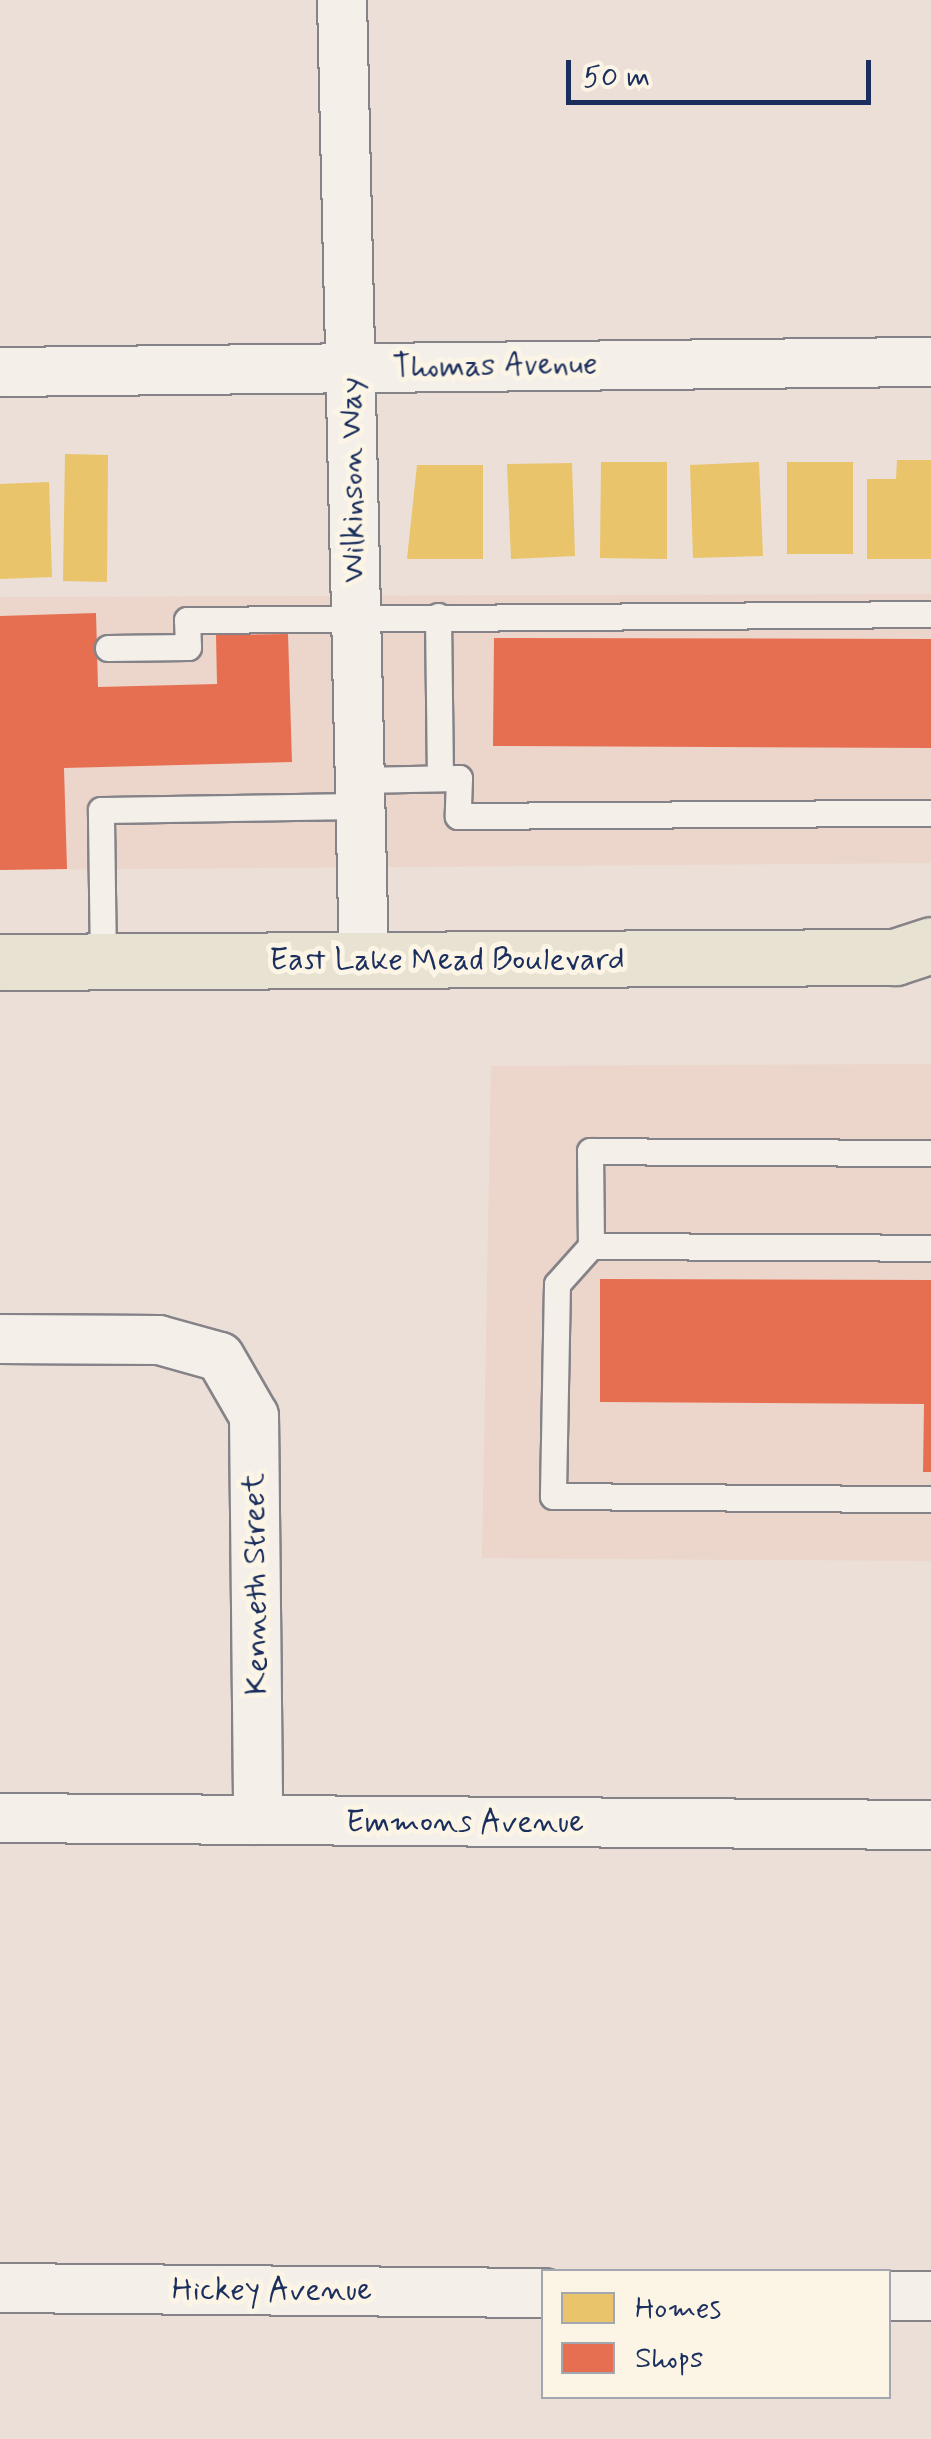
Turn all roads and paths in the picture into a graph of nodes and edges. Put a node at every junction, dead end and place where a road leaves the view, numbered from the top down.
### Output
1 (342, 0) edge
2 (931, 362) edge
3 (351, 368) junction
4 (0, 372) edge
5 (931, 614) edge
6 (356, 616) junction
7 (438, 616) junction
8 (108, 648) dead end
9 (440, 778) junction
10 (360, 793) junction
11 (931, 813) edge
12 (919, 958) edge
13 (364, 960) junction
14 (0, 962) edge
15 (103, 962) junction
16 (931, 1152) edge
17 (591, 1246) junction
18 (931, 1248) edge
19 (0, 1339) edge
20 (931, 1499) edge
21 (0, 1818) edge
22 (258, 1820) junction
23 (931, 1825) edge
24 (0, 2288) edge
25 (541, 2293) edge
26 (891, 2296) edge
27 (931, 2296) edge

1 - 3 street, Wilkinson Way
2 - 3 street, Thomas Avenue
3 - 4 street, Thomas Avenue
3 - 6 street, Wilkinson Way
5 - 7 lane
6 - 7 lane
6 - 8 lane
6 - 10 street, Wilkinson Way
7 - 9 lane
9 - 10 lane
9 - 11 lane
10 - 13 street, Wilkinson Way
10 - 15 lane
12 - 13 main road, East Lake Mead Boulevard
13 - 15 main road, East Lake Mead Boulevard
14 - 15 main road, East Lake Mead Boulevard
16 - 17 lane
17 - 18 lane
17 - 20 lane
19 - 22 street, Kenneth Street
21 - 22 street, Emmons Avenue
22 - 23 street, Emmons Avenue
24 - 25 street, Hickey Avenue
26 - 27 street

